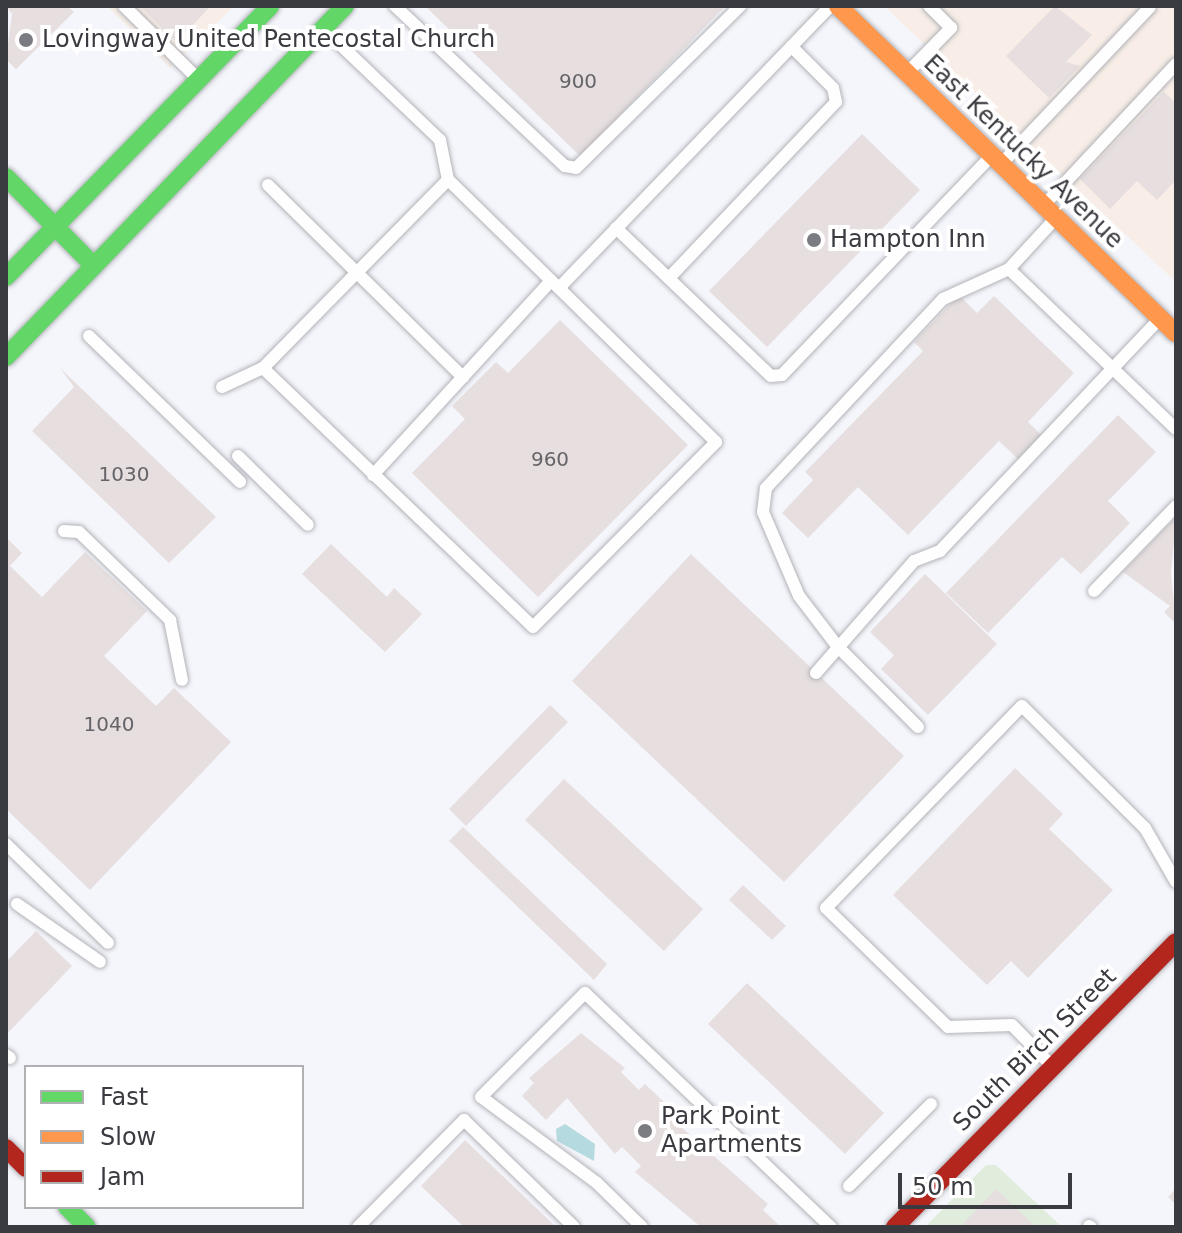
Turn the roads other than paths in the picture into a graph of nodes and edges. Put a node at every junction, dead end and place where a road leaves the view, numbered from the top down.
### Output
1 (124, 6) edge
2 (270, 6) edge
3 (345, 6) edge
4 (395, 6) edge
5 (740, 6) edge
6 (830, 6) edge
7 (838, 6) edge
8 (929, 6) edge
9 (1150, 7) edge
10 (323, 29) junction
11 (791, 46) junction
12 (1176, 64) edge
13 (907, 73) junction
14 (198, 79) junction
15 (997, 160) junction
16 (6, 177) edge
17 (448, 180) junction
18 (268, 185) dead end
19 (1050, 211) junction
20 (55, 225) junction
21 (616, 228) junction
22 (94, 266) junction
23 (1009, 269) junction
24 (356, 273) junction
25 (6, 277) edge
26 (669, 278) junction
27 (555, 284) junction
28 (1160, 317) junction
29 (1176, 333) edge
30 (89, 336) dead end
31 (6, 357) edge
32 (263, 368) junction
33 (1111, 368) junction
34 (463, 377) junction
35 (222, 387) dead end
36 (1176, 429) edge
37 (238, 456) dead end
38 (373, 475) junction
39 (240, 482) dead end
40 (1176, 506) edge
41 (308, 525) dead end
42 (64, 531) dead end
43 (1094, 591) dead end
44 (838, 647) junction
45 (816, 673) dead end
46 (182, 680) dead end
47 (918, 727) dead end
48 (6, 844) edge
49 (1176, 882) edge
50 (17, 904) dead end
51 (1176, 942) edge
52 (108, 943) dead end
53 (100, 962) dead end
54 (1052, 1066) junction
55 (931, 1104) dead end
56 (6, 1148) edge
57 (24, 1166) edge
58 (849, 1186) dead end
59 (69, 1209) edge
60 (87, 1227) edge
61 (358, 1227) edge
62 (574, 1227) edge
63 (642, 1227) edge
64 (831, 1227) edge
65 (895, 1227) edge

1 - 14 lane
2 - 14 street
3 - 10 street
4 - 5 lane
6 - 11 lane
7 - 13 street, East Kentucky Avenue
8 - 13 lane
9 - 15 lane
10 - 17 lane
10 - 22 street
11 - 21 lane
11 - 26 lane
12 - 19 lane
13 - 15 street, East Kentucky Avenue
14 - 20 street
15 - 19 street, East Kentucky Avenue
15 - 26 lane
16 - 20 street
17 - 24 lane
17 - 27 lane
18 - 24 lane
19 - 23 lane
19 - 28 street, East Kentucky Avenue
20 - 22 street
20 - 25 street
21 - 26 lane
21 - 27 lane
22 - 31 street
23 - 33 lane
23 - 44 lane
24 - 32 lane
24 - 34 lane
27 - 34 lane
27 - 38 lane
28 - 29 street, East Kentucky Avenue
28 - 33 lane
30 - 39 lane
32 - 35 lane
32 - 38 lane
33 - 36 lane
33 - 44 lane
34 - 38 lane
37 - 41 lane
40 - 43 lane
42 - 46 lane
44 - 45 lane
44 - 47 lane
48 - 52 lane
49 - 54 lane
50 - 53 lane
51 - 54 street, South Birch Street
54 - 65 street, South Birch Street
55 - 58 lane
56 - 57 street
59 - 60 street
61 - 62 lane
63 - 64 lane

